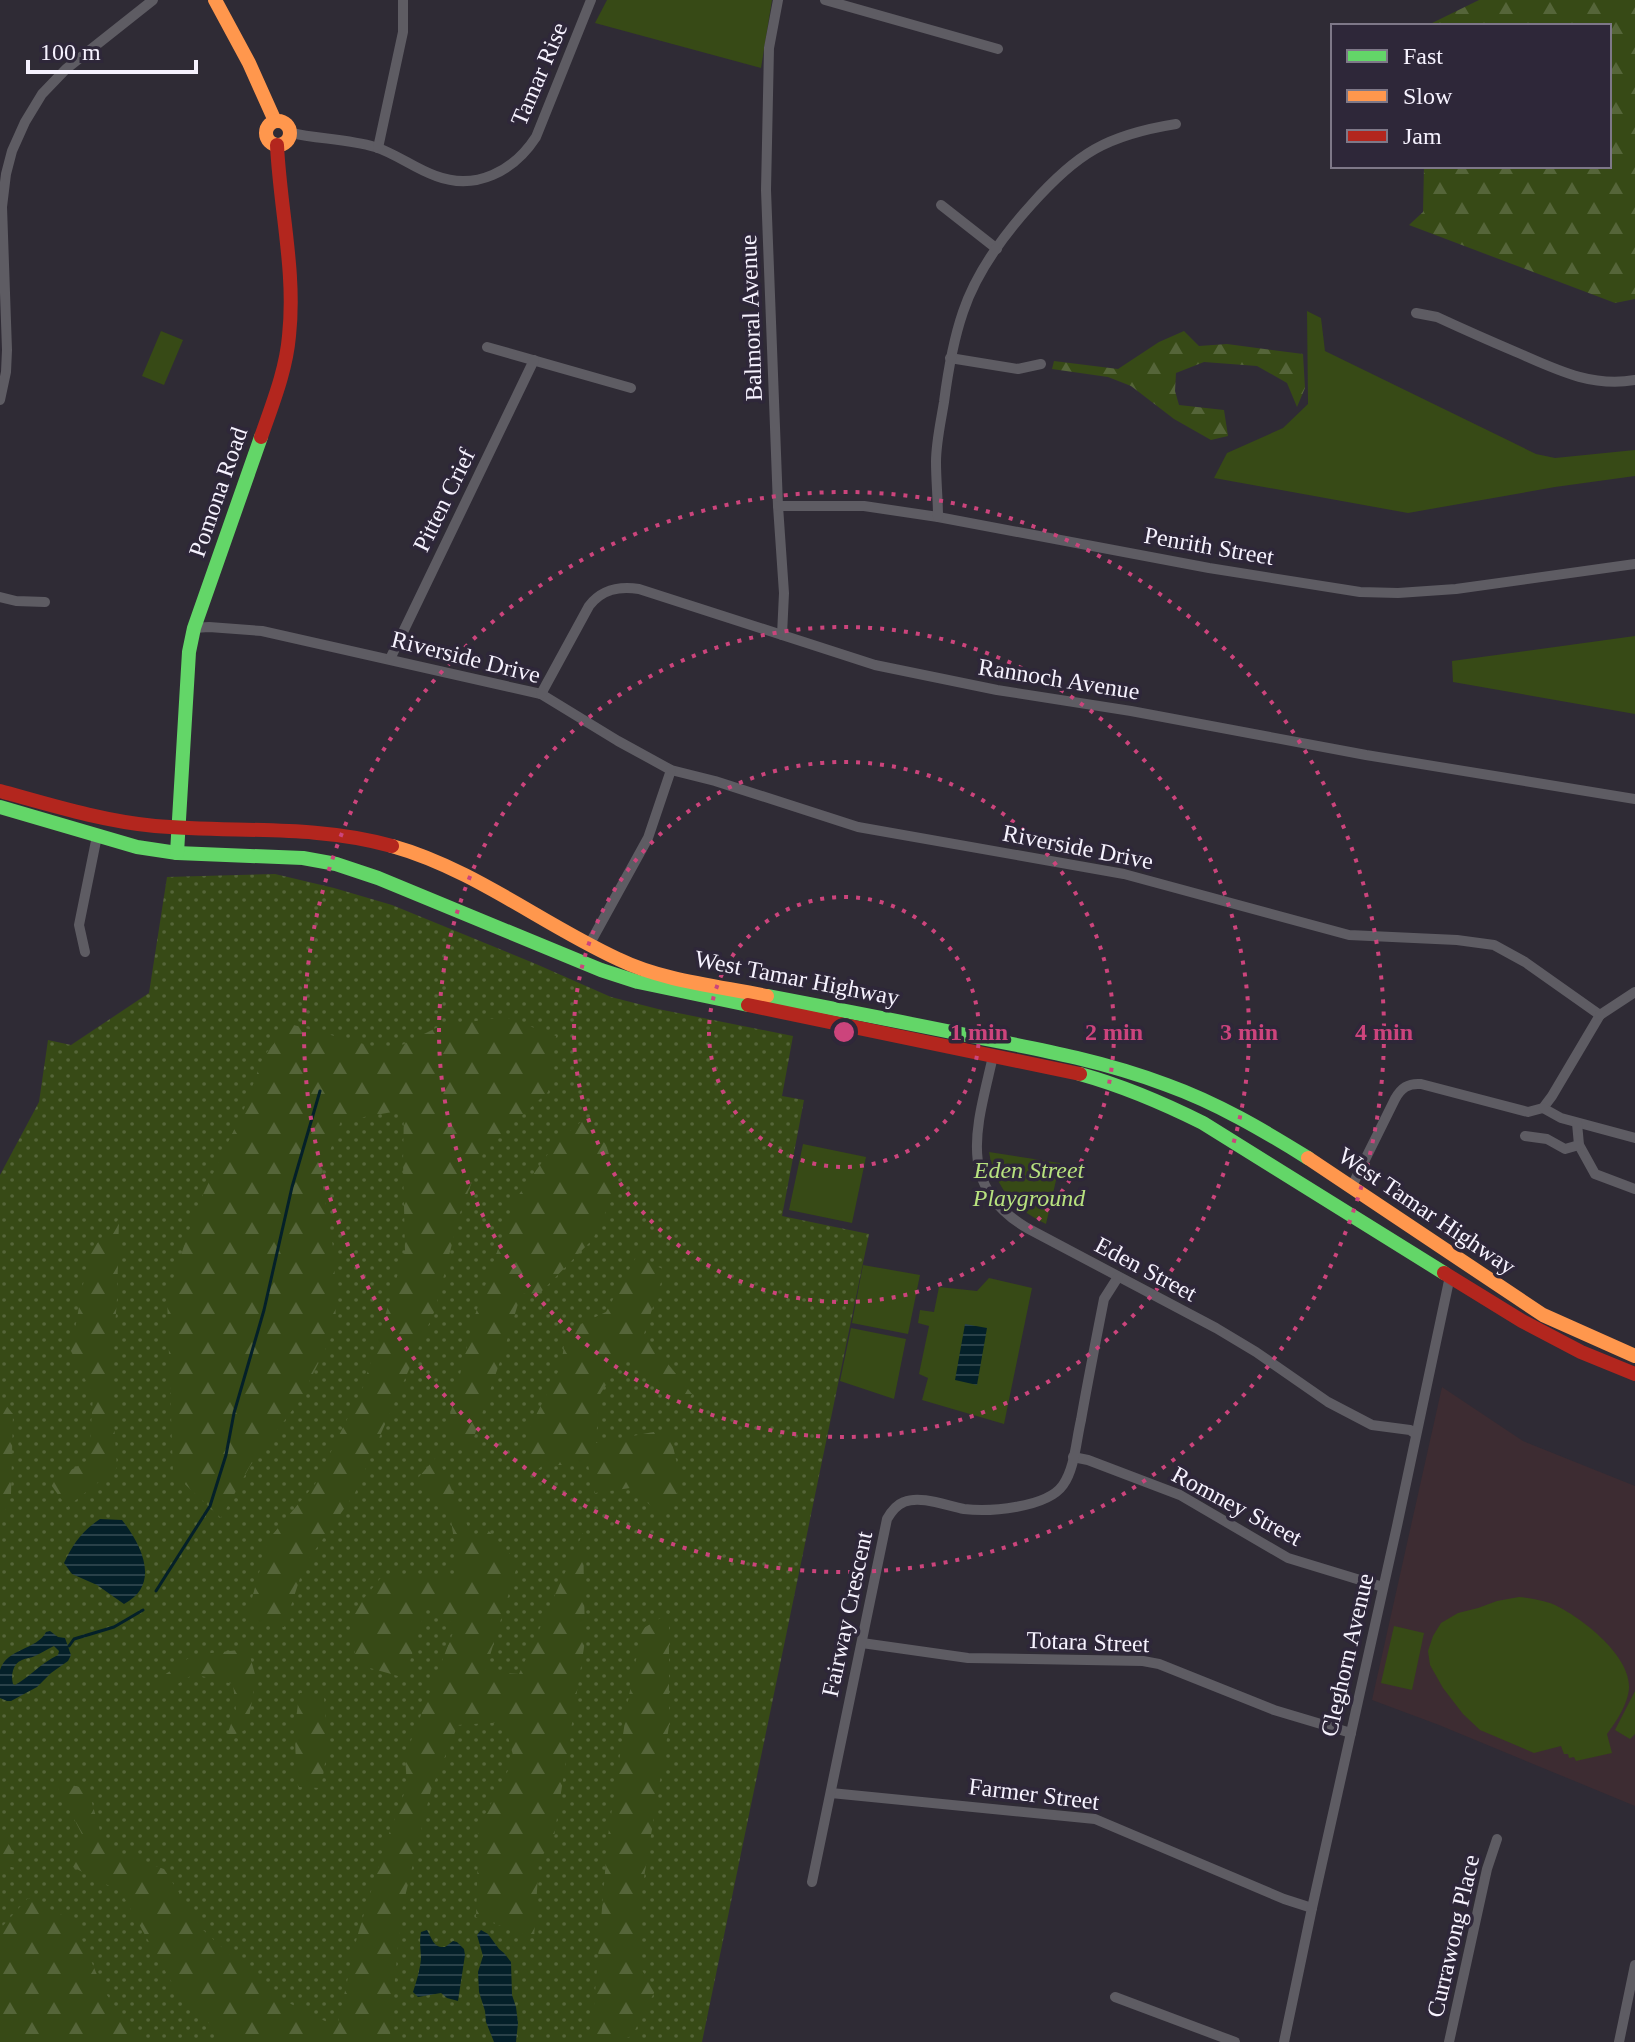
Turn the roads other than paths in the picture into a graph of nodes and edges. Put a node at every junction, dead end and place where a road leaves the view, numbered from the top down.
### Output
1 (153, 0) edge
2 (215, 0) edge
3 (403, 0) edge
4 (591, 0) edge
5 (778, 0) edge
6 (825, 0) edge
7 (998, 49) dead end
8 (275, 121) junction
9 (1176, 124) dead end
10 (291, 133) junction
11 (277, 145) junction
12 (378, 148) junction
13 (941, 205) dead end
14 (997, 249) junction
15 (1416, 313) dead end
16 (487, 347) dead end
17 (950, 358) junction
18 (534, 360) junction
19 (1041, 364) dead end
20 (1635, 380) edge
21 (631, 388) dead end
22 (0, 400) edge
23 (778, 506) junction
24 (938, 517) junction
25 (1635, 564) edge
26 (0, 597) edge
27 (45, 602) dead end
28 (194, 628) junction
29 (782, 635) junction
30 (390, 659) junction
31 (541, 694) junction
32 (671, 770) junction
33 (0, 791) edge
34 (1635, 799) edge
35 (0, 807) edge
36 (179, 826) junction
37 (97, 836) junction
38 (177, 853) junction
39 (589, 945) junction
40 (85, 952) dead end
41 (1635, 992) edge
42 (1600, 1015) junction
43 (993, 1056) junction
44 (1543, 1108) junction
45 (1577, 1123) junction
46 (1525, 1136) dead end
47 (1635, 1138) edge
48 (1579, 1145) junction
49 (1352, 1186) junction
50 (1635, 1189) edge
51 (1340, 1210) junction
52 (1450, 1276) junction
53 (1118, 1277) junction
54 (1635, 1356) edge
55 (1635, 1374) edge
56 (1416, 1434) junction
57 (1073, 1457) junction
58 (1383, 1587) junction
59 (862, 1643) junction
60 (1351, 1733) junction
61 (831, 1793) junction
62 (1497, 1839) dead end
63 (812, 1882) dead end
64 (1312, 1908) junction
65 (1635, 1965) edge
66 (1115, 1997) dead end
67 (1235, 2042) edge
68 (1284, 2042) edge
69 (1449, 2042) edge
70 (1619, 2042) edge

1 - 22 street
2 - 8 main road
3 - 12 street
4 - 12 street, Tamar Rise
5 - 23 street, Balmoral Avenue
6 - 7 street
8 - 10 main road
8 - 11 main road
9 - 14 street
10 - 11 main road
10 - 12 street, Tamar Rise
11 - 28 main road, Pomona Road
13 - 14 street
14 - 17 street
15 - 20 street
16 - 18 street
17 - 19 street
17 - 24 street
18 - 21 street
18 - 30 street, Pitten Crief
23 - 24 street, Penrith Street
23 - 29 street, Balmoral Avenue
24 - 25 street, Penrith Street
26 - 27 street
28 - 30 street, Riverside Drive
28 - 36 main road, Pomona Road
29 - 31 street, Rannoch Avenue
29 - 34 street, Rannoch Avenue
30 - 31 street, Riverside Drive
31 - 32 street, Riverside Drive
32 - 39 street
32 - 42 street, Riverside Drive
33 - 36 main road, West Tamar Highway
35 - 37 main road, West Tamar Highway
36 - 38 main road, Pomona Road
36 - 39 main road, West Tamar Highway
37 - 38 main road, West Tamar Highway
37 - 40 street
38 - 43 main road, West Tamar Highway
39 - 49 main road, West Tamar Highway
41 - 42 street
42 - 44 street
43 - 51 main road, West Tamar Highway
43 - 53 street, Eden Street
44 - 45 street
44 - 49 street
45 - 47 street
45 - 48 street
46 - 48 street
48 - 50 street
49 - 51 main road
49 - 54 main road, West Tamar Highway
51 - 52 main road, West Tamar Highway
52 - 55 main road, West Tamar Highway
52 - 56 street, Cleghorn Avenue
53 - 56 street, Eden Street
53 - 57 street, Fairway Crescent
56 - 58 street, Cleghorn Avenue
57 - 58 street, Romney Street
57 - 59 street, Fairway Crescent
58 - 60 street, Cleghorn Avenue
59 - 60 street, Totara Street
59 - 61 street, Fairway Crescent
60 - 64 street, Cleghorn Avenue
61 - 63 street, Fairway Crescent
61 - 64 street, Farmer Street
62 - 69 street, Currawong Place
64 - 68 street, Cleghorn Avenue
65 - 70 street
66 - 67 street

